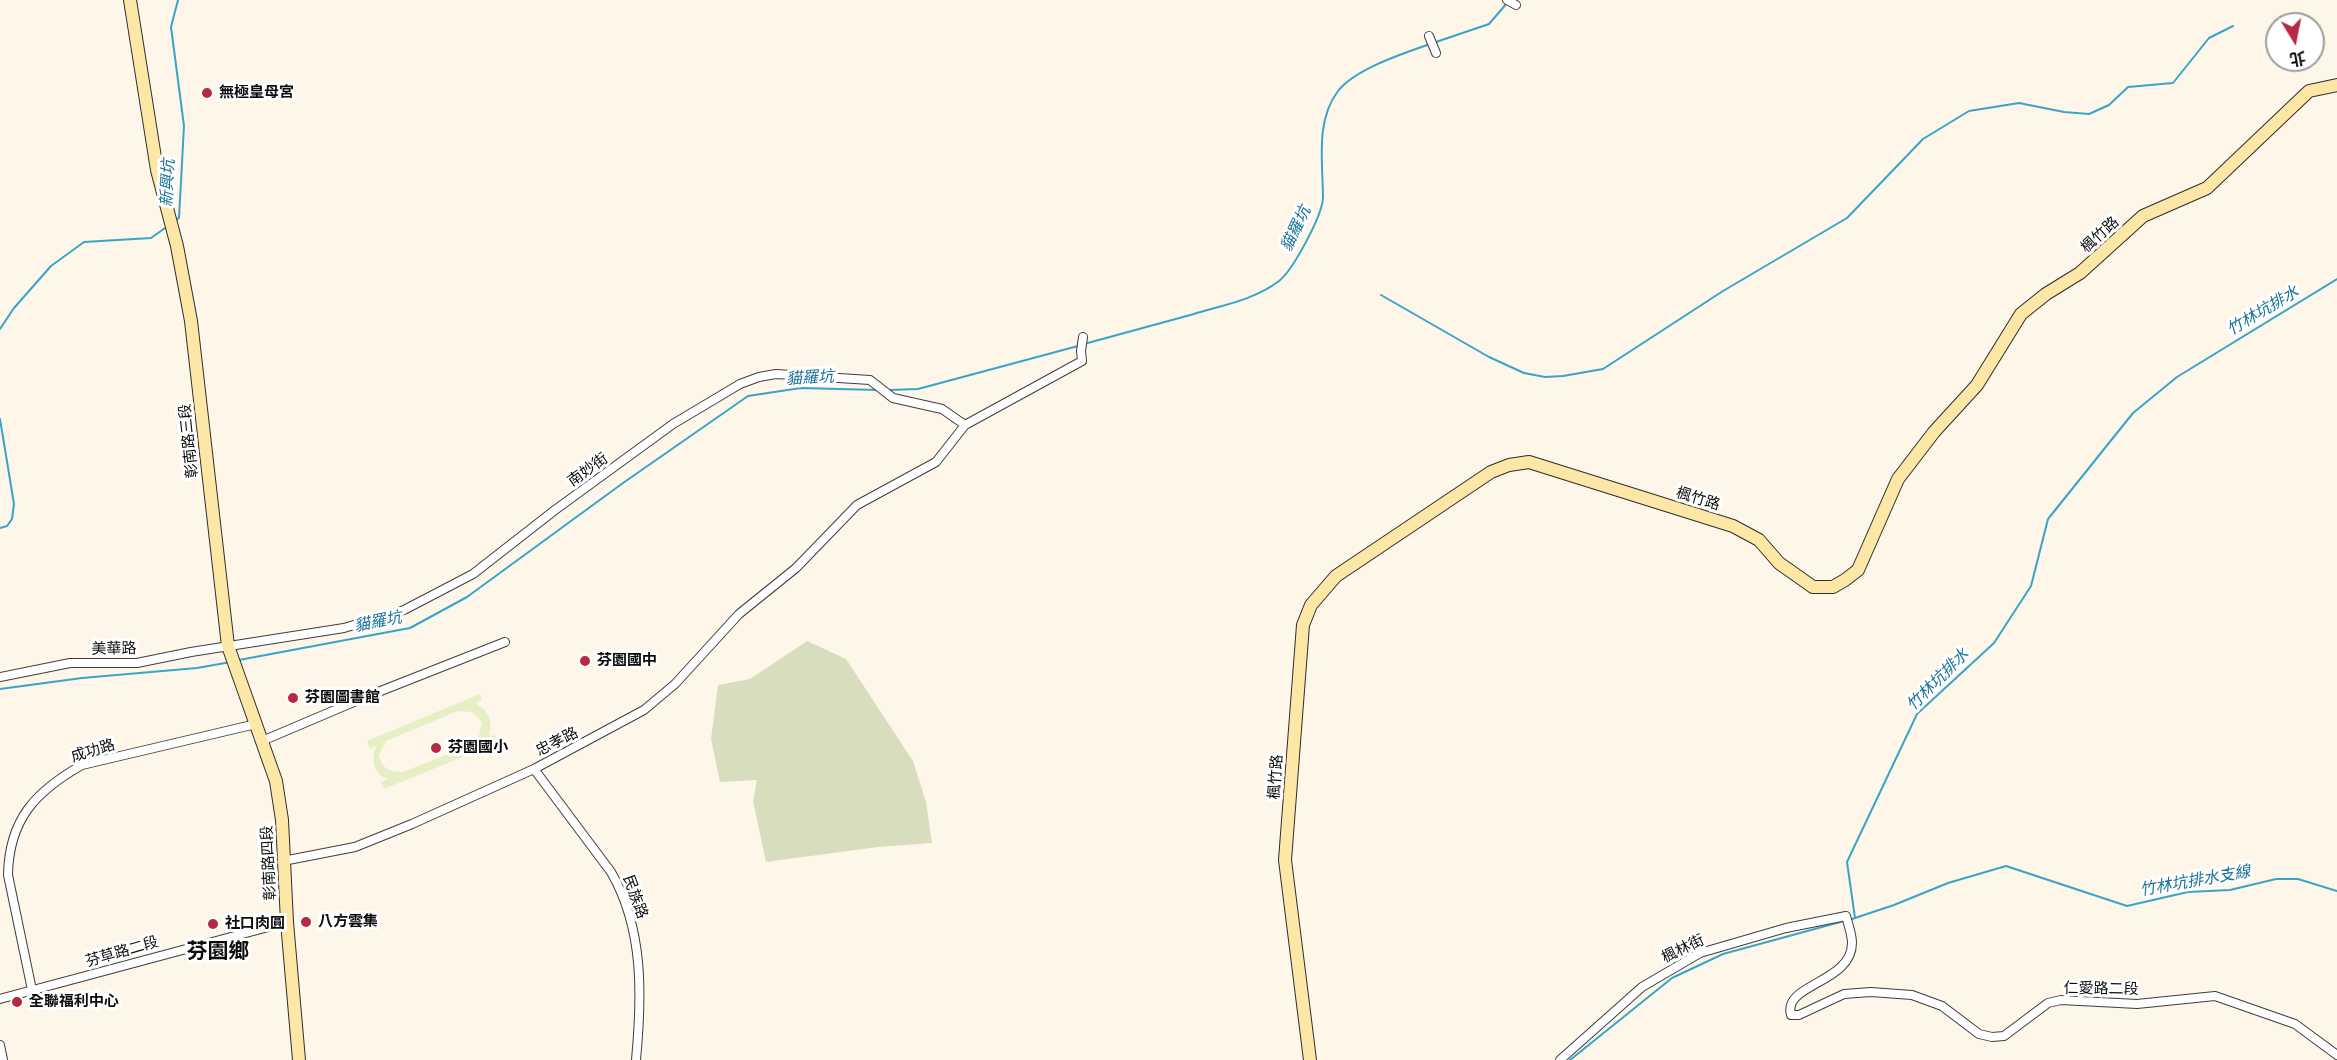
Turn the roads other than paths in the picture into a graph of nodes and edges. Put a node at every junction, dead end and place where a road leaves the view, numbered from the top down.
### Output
1 (130, 0) edge
2 (1507, 0) edge
3 (1516, 5) dead end
4 (1430, 36) dead end
5 (1436, 53) dead end
6 (2337, 85) edge
7 (1083, 337) dead end
8 (964, 424) junction
9 (505, 642) dead end
10 (228, 646) junction
11 (237, 671) joint
12 (0, 677) edge
13 (256, 723) junction
14 (262, 741) junction
15 (534, 769) junction
16 (283, 861) junction
17 (1846, 916) joint
18 (287, 922) junction
19 (32, 990) junction
20 (0, 999) edge
21 (0, 1046) edge
22 (2337, 1055) edge
23 (3, 1060) edge
24 (299, 1060) edge
25 (636, 1060) edge
26 (1310, 1060) edge
27 (1560, 1060) edge

1 - 10 street, 彰南路三段
2 - 3 street
4 - 5 street
6 - 26 street, 楓竹路
7 - 8 street
8 - 10 street, 南妙街
8 - 15 street, 忠孝路
9 - 14 street
10 - 11 street, 彰南路三段
10 - 12 street, 美華路
11 - 13 street, 彰南路四段
13 - 14 street, 彰南路四段
13 - 19 street, 成功路
14 - 16 street, 彰南路四段
15 - 16 street, 忠孝路
15 - 25 street, 民族路
16 - 18 street, 彰南路四段
17 - 22 street, 仁愛路二段
17 - 27 street, 楓林街
18 - 19 street, 芬草路二段
18 - 24 street, 彰南路四段
19 - 20 street, 芬草路二段
21 - 23 street

